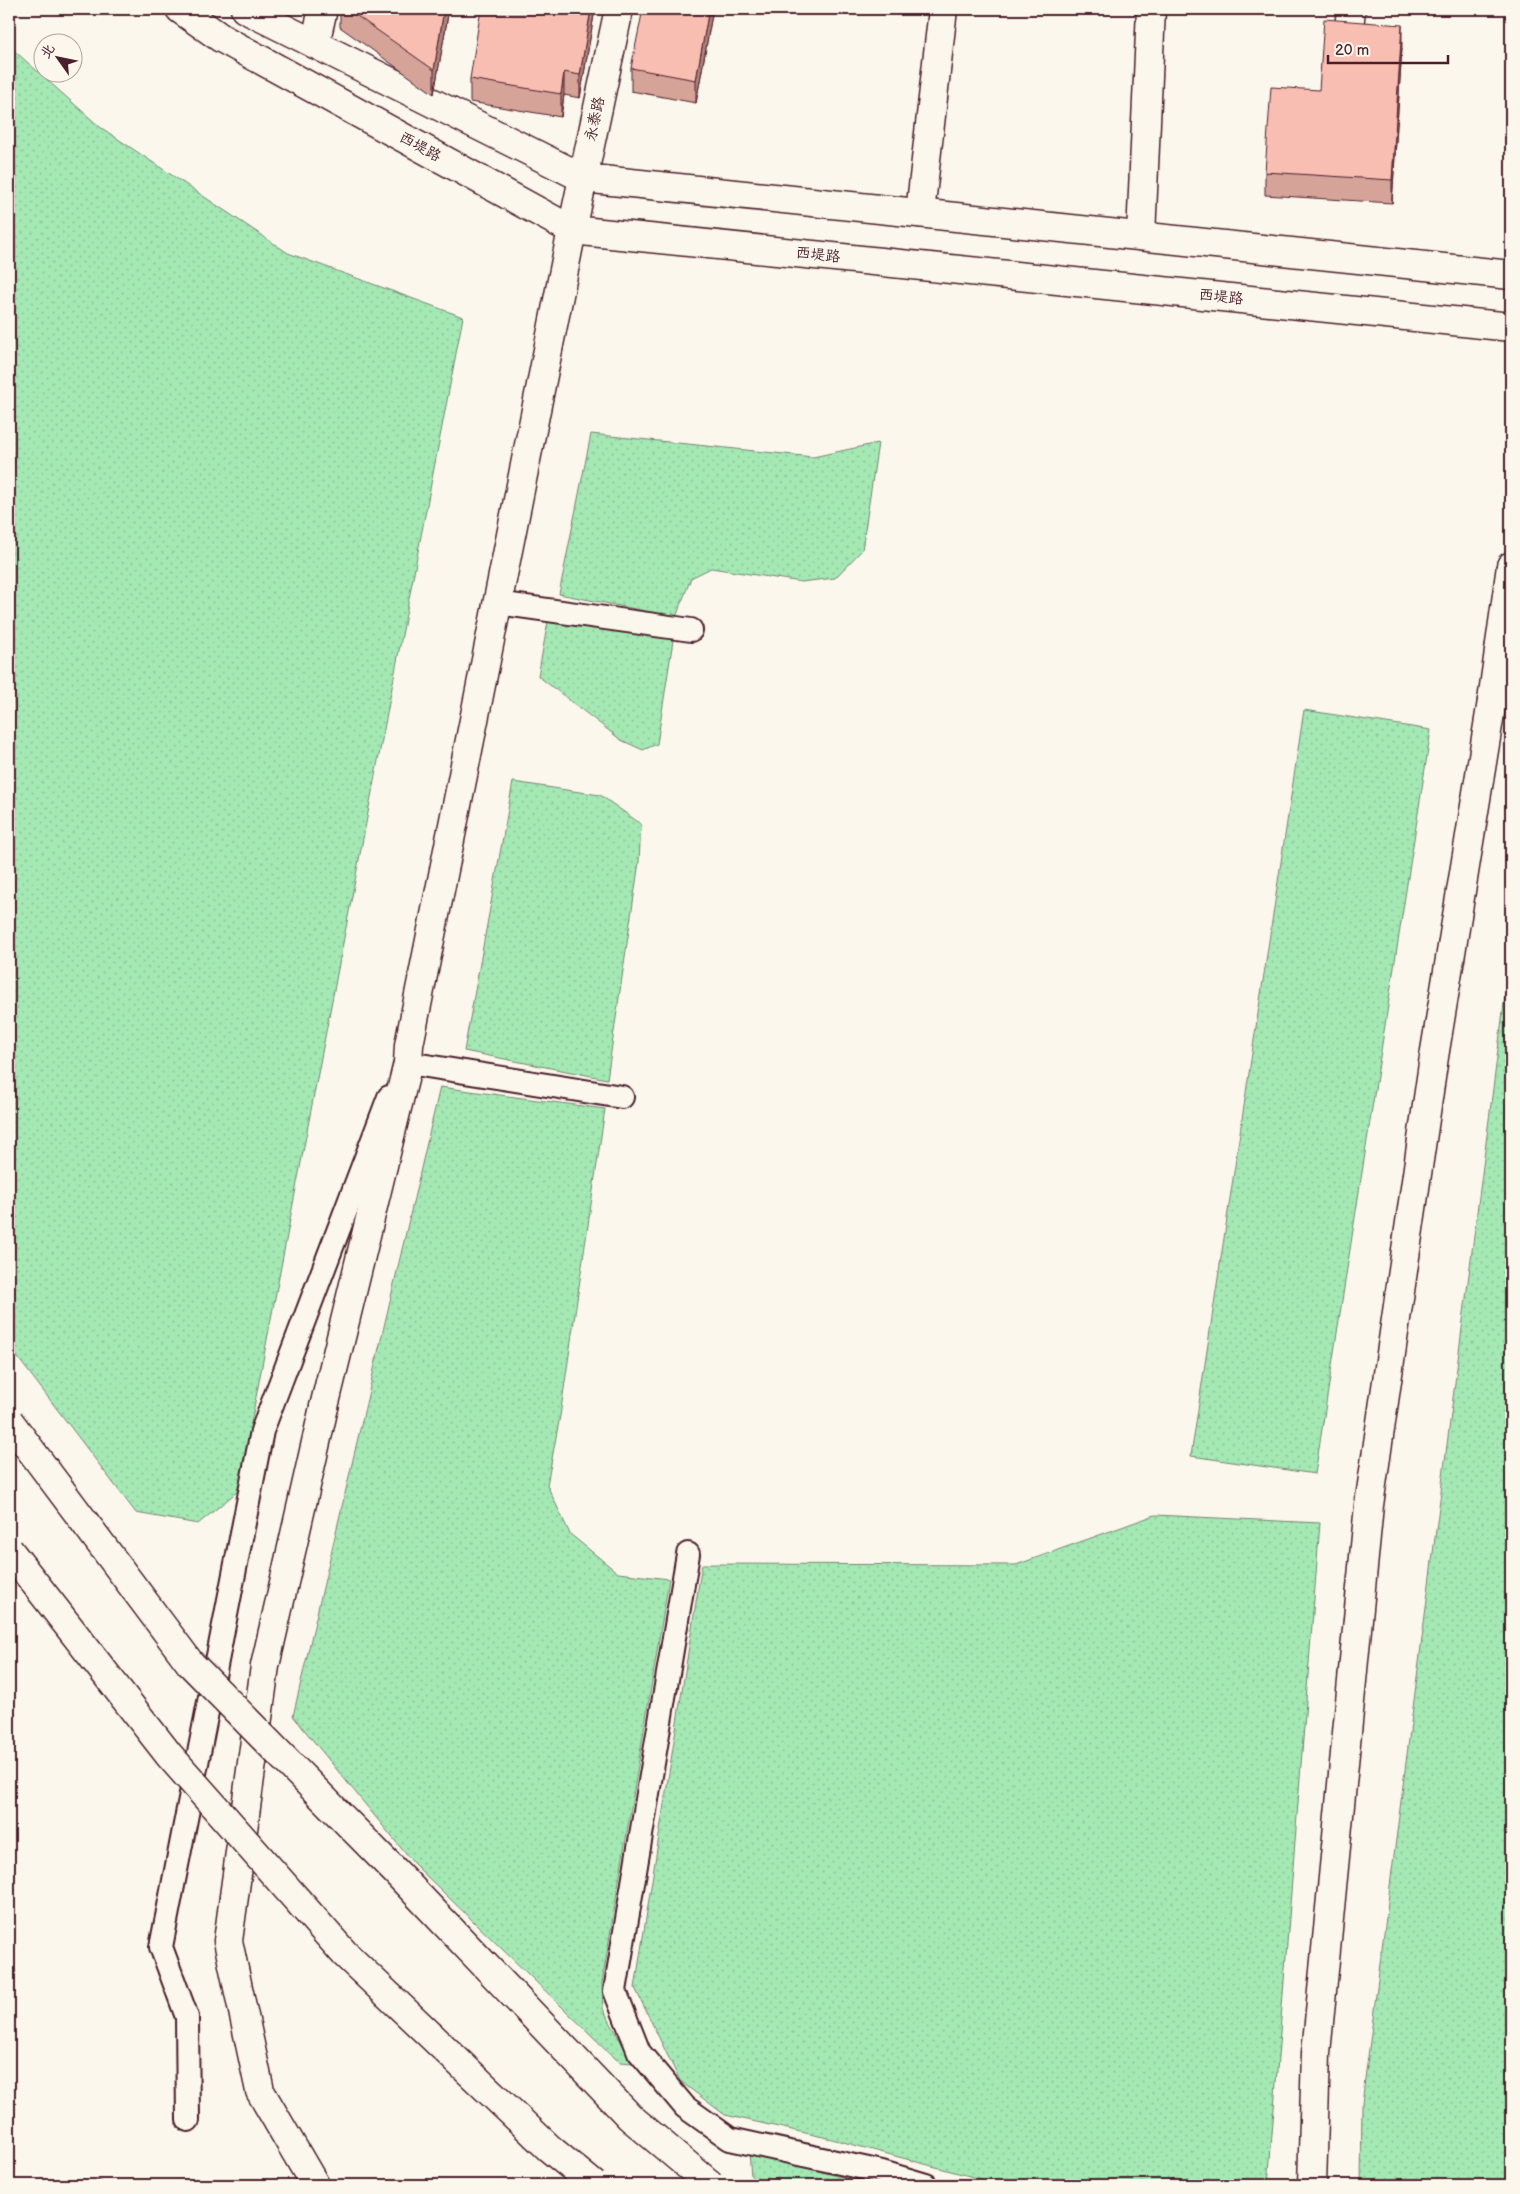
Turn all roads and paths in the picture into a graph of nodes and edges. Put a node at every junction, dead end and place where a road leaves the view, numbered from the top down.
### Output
1 (180, 9) edge
2 (245, 9) edge
3 (323, 9) edge
4 (620, 9) edge
5 (943, 9) edge
6 (1152, 9) edge
7 (1351, 9) edge
8 (1348, 38) edge
9 (315, 44) junction
10 (583, 178) junction
11 (920, 213) junction
12 (572, 230) junction
13 (1141, 236) junction
14 (1511, 275) edge
15 (1511, 327) edge
16 (1511, 566) edge
17 (498, 603) junction
18 (691, 630) dead end
19 (409, 1054) junction
20 (622, 1097) dead end
21 (9, 1421) edge
22 (9, 1550) edge
23 (688, 1554) dead end
24 (188, 2120) dead end
25 (315, 2185) edge
26 (594, 2185) edge
27 (711, 2185) edge
28 (926, 2185) edge
29 (1312, 2185) edge

1 - 12 main road, 西堤路
2 - 9 main road
3 - 9 main road
4 - 10 main road, 永泰路
5 - 11 main road
6 - 13 main road
7 - 8 main road
9 - 10 main road
10 - 11 main road
10 - 12 main road, 永泰路
11 - 13 main road
12 - 15 main road, 西堤路
12 - 17 main road, 永泰路
13 - 14 main road
16 - 29 main road
17 - 18 lane
17 - 19 main road, 永泰路
19 - 20 lane
19 - 24 lane
19 - 25 main road, 永泰路, bridge
21 - 27 main road, bridge
22 - 26 main road, bridge
23 - 28 lane

